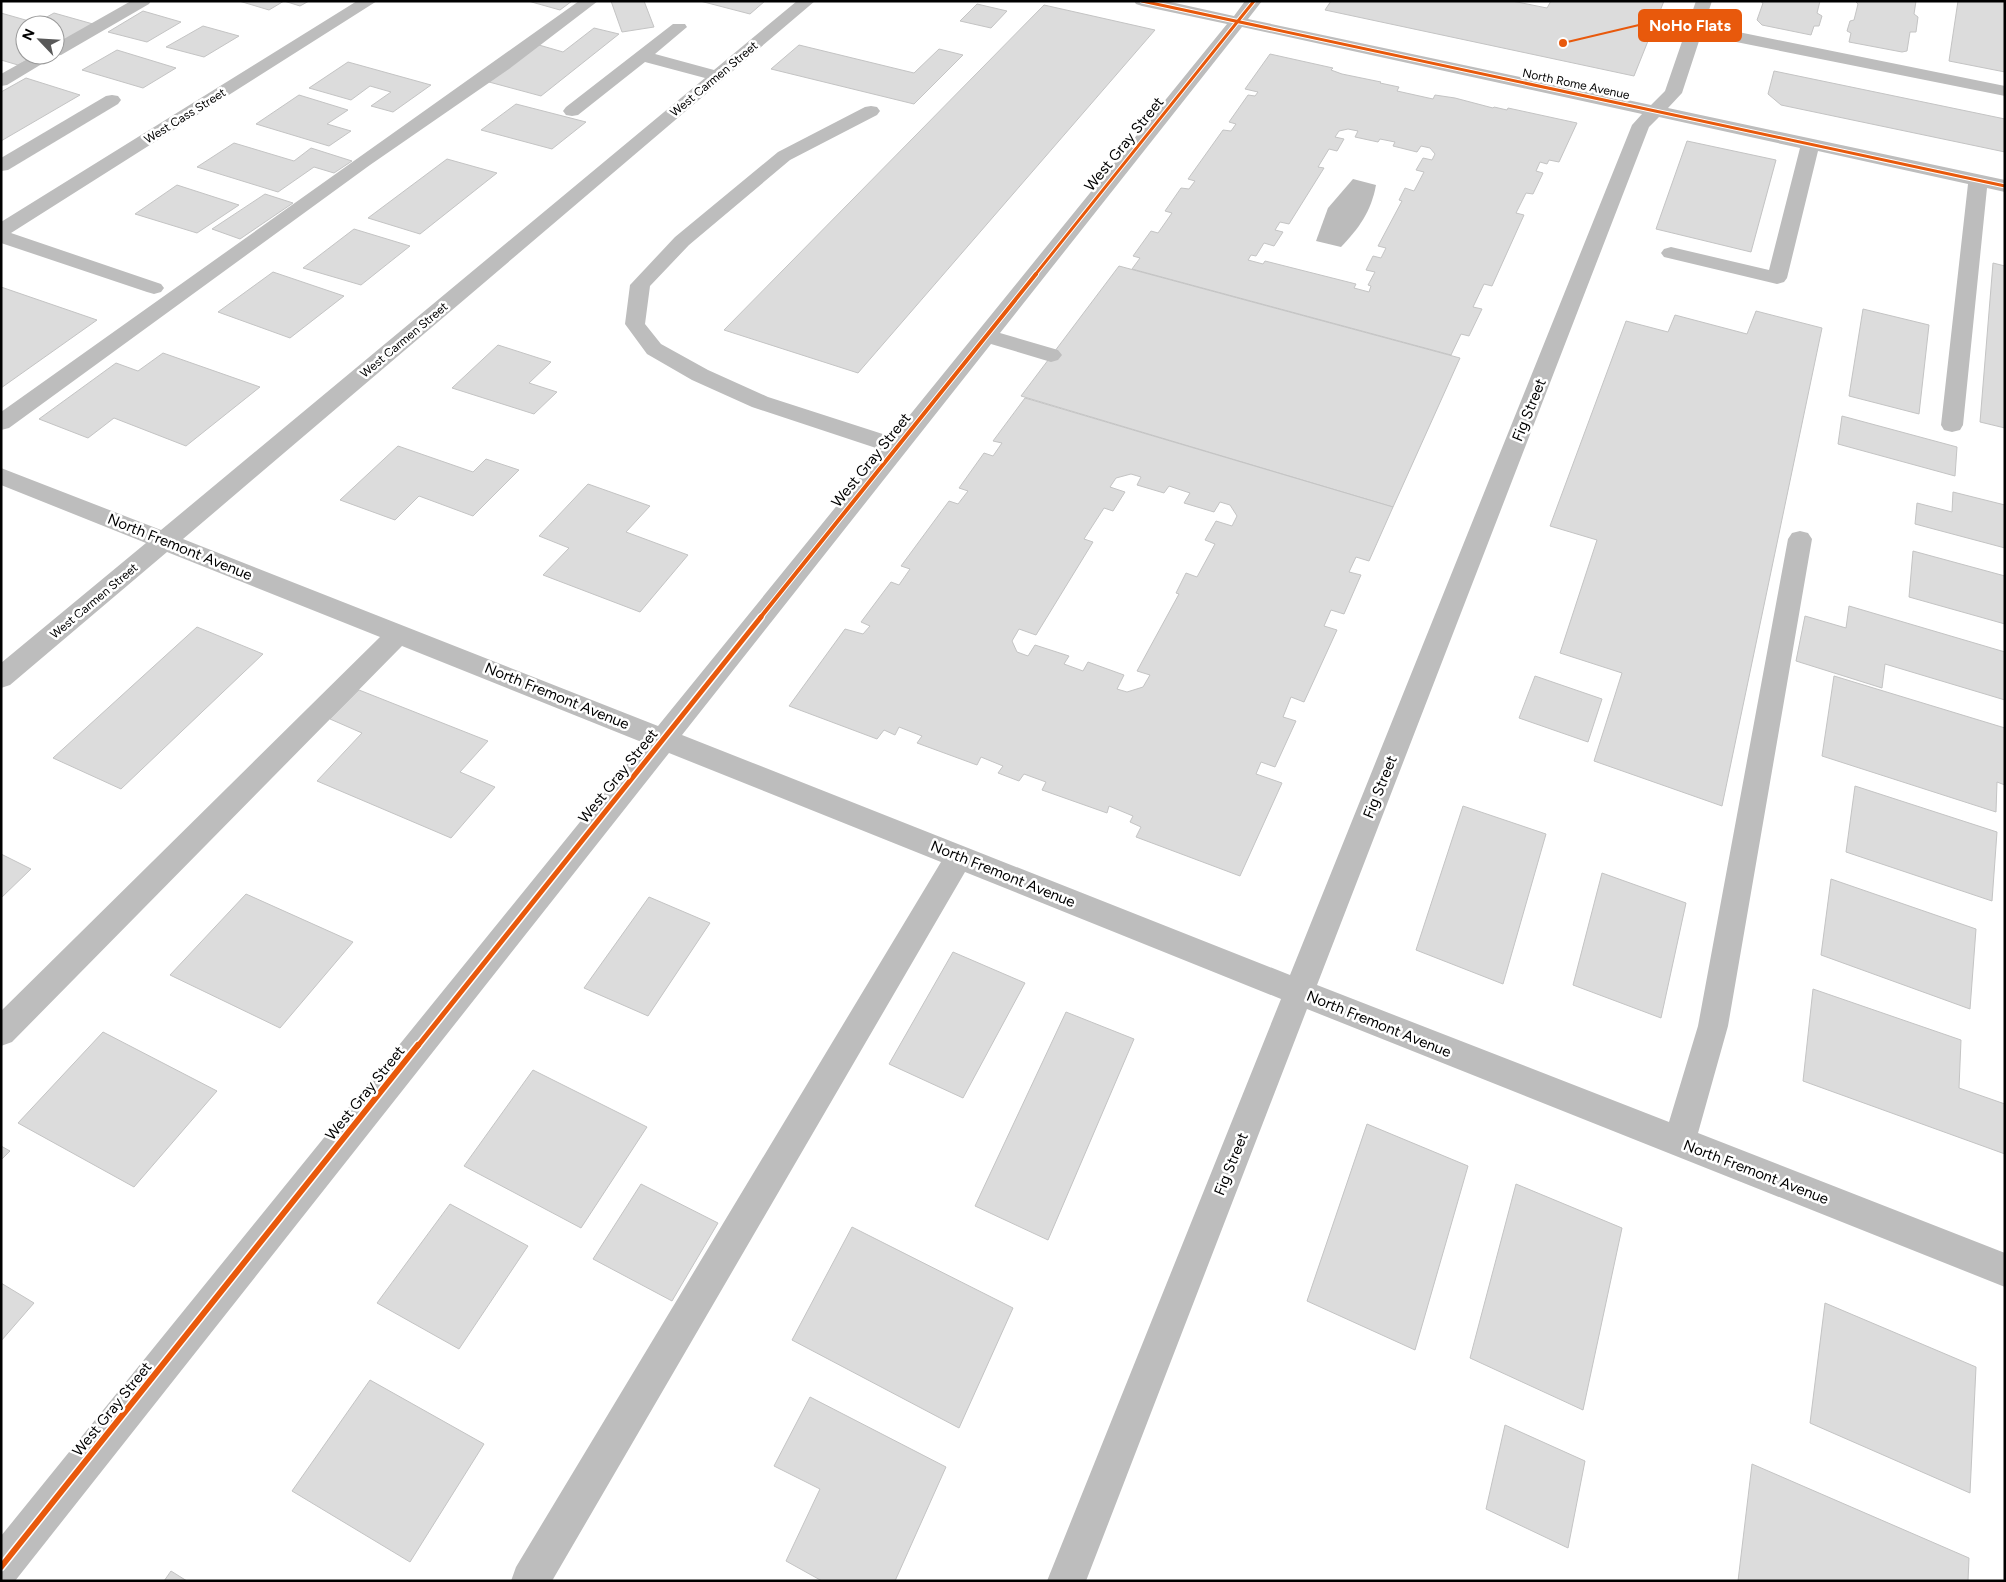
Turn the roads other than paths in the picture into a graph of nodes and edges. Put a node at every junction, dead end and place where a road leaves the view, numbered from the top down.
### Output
1 (143, 1) edge
2 (369, 1) edge
3 (590, 1) edge
4 (807, 1) edge
5 (1142, 1) edge
6 (1254, 1) edge
7 (1704, 1) edge
8 (1238, 22) junction
9 (679, 27) dead end
10 (1693, 28) junction
11 (65, 45) edge
12 (641, 56) junction
13 (29, 65) edge
14 (718, 76) junction
15 (1, 81) edge
16 (2005, 91) edge
17 (112, 100) dead end
18 (572, 111) dead end
19 (871, 111) dead end
20 (1656, 111) junction
21 (1810, 144) junction
22 (1, 166) edge
23 (1978, 181) junction
24 (2005, 186) edge
25 (6, 223) edge
26 (1, 236) edge
27 (1671, 253) dead end
28 (154, 288) dead end
29 (986, 336) junction
30 (1052, 356) dead end
31 (1, 422) edge
32 (1952, 425) dead end
33 (898, 447) junction
34 (1, 476) edge
35 (1800, 540) dead end
36 (166, 541) junction
37 (399, 633) junction
38 (1, 678) edge
39 (664, 738) junction
40 (959, 857) junction
41 (1299, 992) junction
42 (1, 1032) edge
43 (1679, 1142) junction
44 (2005, 1270) edge
45 (1, 1567) edge
46 (530, 1581) edge
47 (1066, 1581) edge

1 - 11 street
2 - 25 street, West Cass Street
3 - 31 street
4 - 14 street, West Carmen Street
5 - 8 street, North Rome Avenue
6 - 8 street, West Gray Street
7 - 10 street, Fig Street
8 - 20 street, North Rome Avenue
8 - 29 street, West Gray Street
9 - 12 street
10 - 16 street
10 - 20 street, Fig Street
12 - 14 street
12 - 18 street
13 - 15 street
14 - 36 street, West Carmen Street
17 - 22 street
19 - 33 street
20 - 21 street, North Rome Avenue
20 - 41 street, Fig Street
21 - 23 street, North Rome Avenue
21 - 27 street
23 - 24 street, North Rome Avenue
23 - 32 street
26 - 28 street
29 - 30 street
29 - 33 street, West Gray Street
33 - 39 street, West Gray Street
34 - 36 street, North Fremont Avenue
35 - 43 street
36 - 37 street, North Fremont Avenue
36 - 38 street, West Carmen Street
37 - 39 street, North Fremont Avenue
37 - 42 street
39 - 40 street, North Fremont Avenue
39 - 45 street, West Gray Street
40 - 41 street, North Fremont Avenue
40 - 46 street
41 - 43 street, North Fremont Avenue
41 - 47 street, Fig Street
43 - 44 street, North Fremont Avenue

